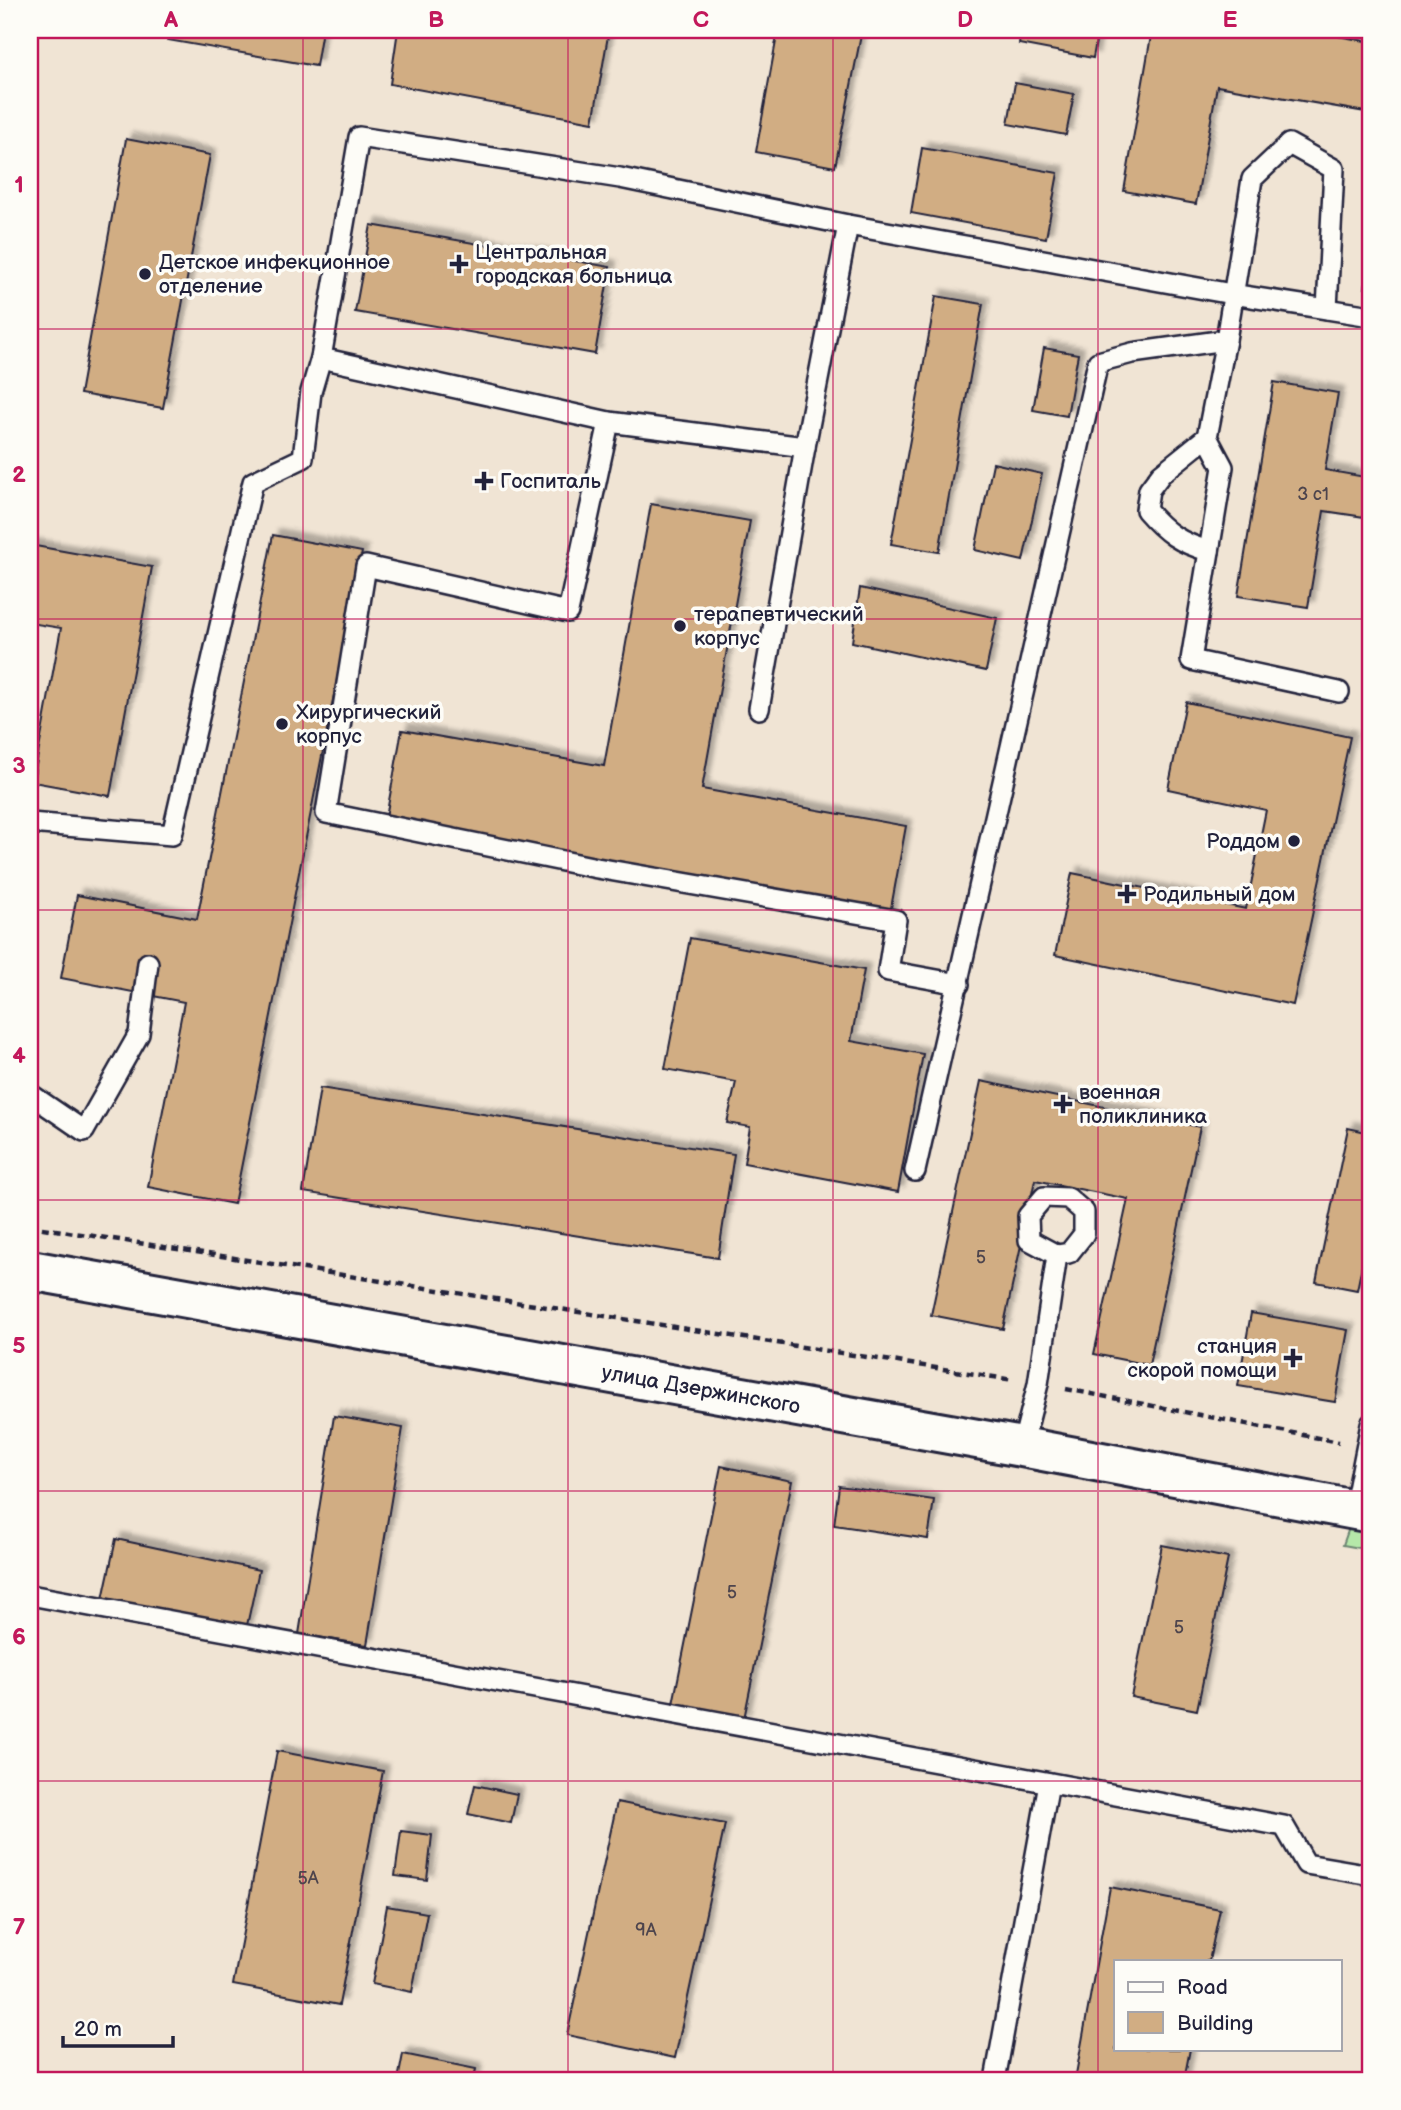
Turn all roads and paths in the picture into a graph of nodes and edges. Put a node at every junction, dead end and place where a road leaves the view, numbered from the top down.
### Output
1 (848, 225) junction
2 (1233, 294) junction
3 (1327, 309) junction
4 (1371, 316) edge
5 (1226, 340) junction
6 (321, 358) junction
7 (609, 422) junction
8 (1207, 437) junction
9 (805, 447) junction
10 (1209, 551) junction
11 (1339, 692) dead end
12 (759, 709) dead end
13 (30, 822) edge
14 (148, 963) dead end
15 (959, 984) junction
16 (30, 1094) edge
17 (915, 1171) dead end
18 (30, 1226) edge
19 (1057, 1255) dead end
20 (30, 1270) edge
21 (1038, 1384) junction
22 (1371, 1424) edge
23 (1022, 1447) junction
24 (1367, 1447) junction
25 (1363, 1511) edge
26 (30, 1595) edge
27 (1049, 1783) junction
28 (1371, 1875) edge
29 (995, 2080) edge

1 - 2 lane
1 - 6 lane
1 - 9 lane
2 - 3 lane
2 - 3 lane
2 - 5 lane
3 - 4 lane
5 - 8 lane
5 - 15 lane
6 - 7 lane
6 - 13 lane
7 - 9 lane
7 - 15 lane
8 - 10 lane
8 - 10 lane
9 - 12 lane
10 - 11 lane
14 - 16 lane
15 - 17 lane
18 - 21 path
19 - 21 lane
20 - 23 street, улица Дзержинского
21 - 23 lane
21 - 24 path
22 - 24 lane
23 - 25 street, улица Дзержинского
24 - 25 lane
26 - 27 lane
27 - 28 lane
27 - 29 lane

